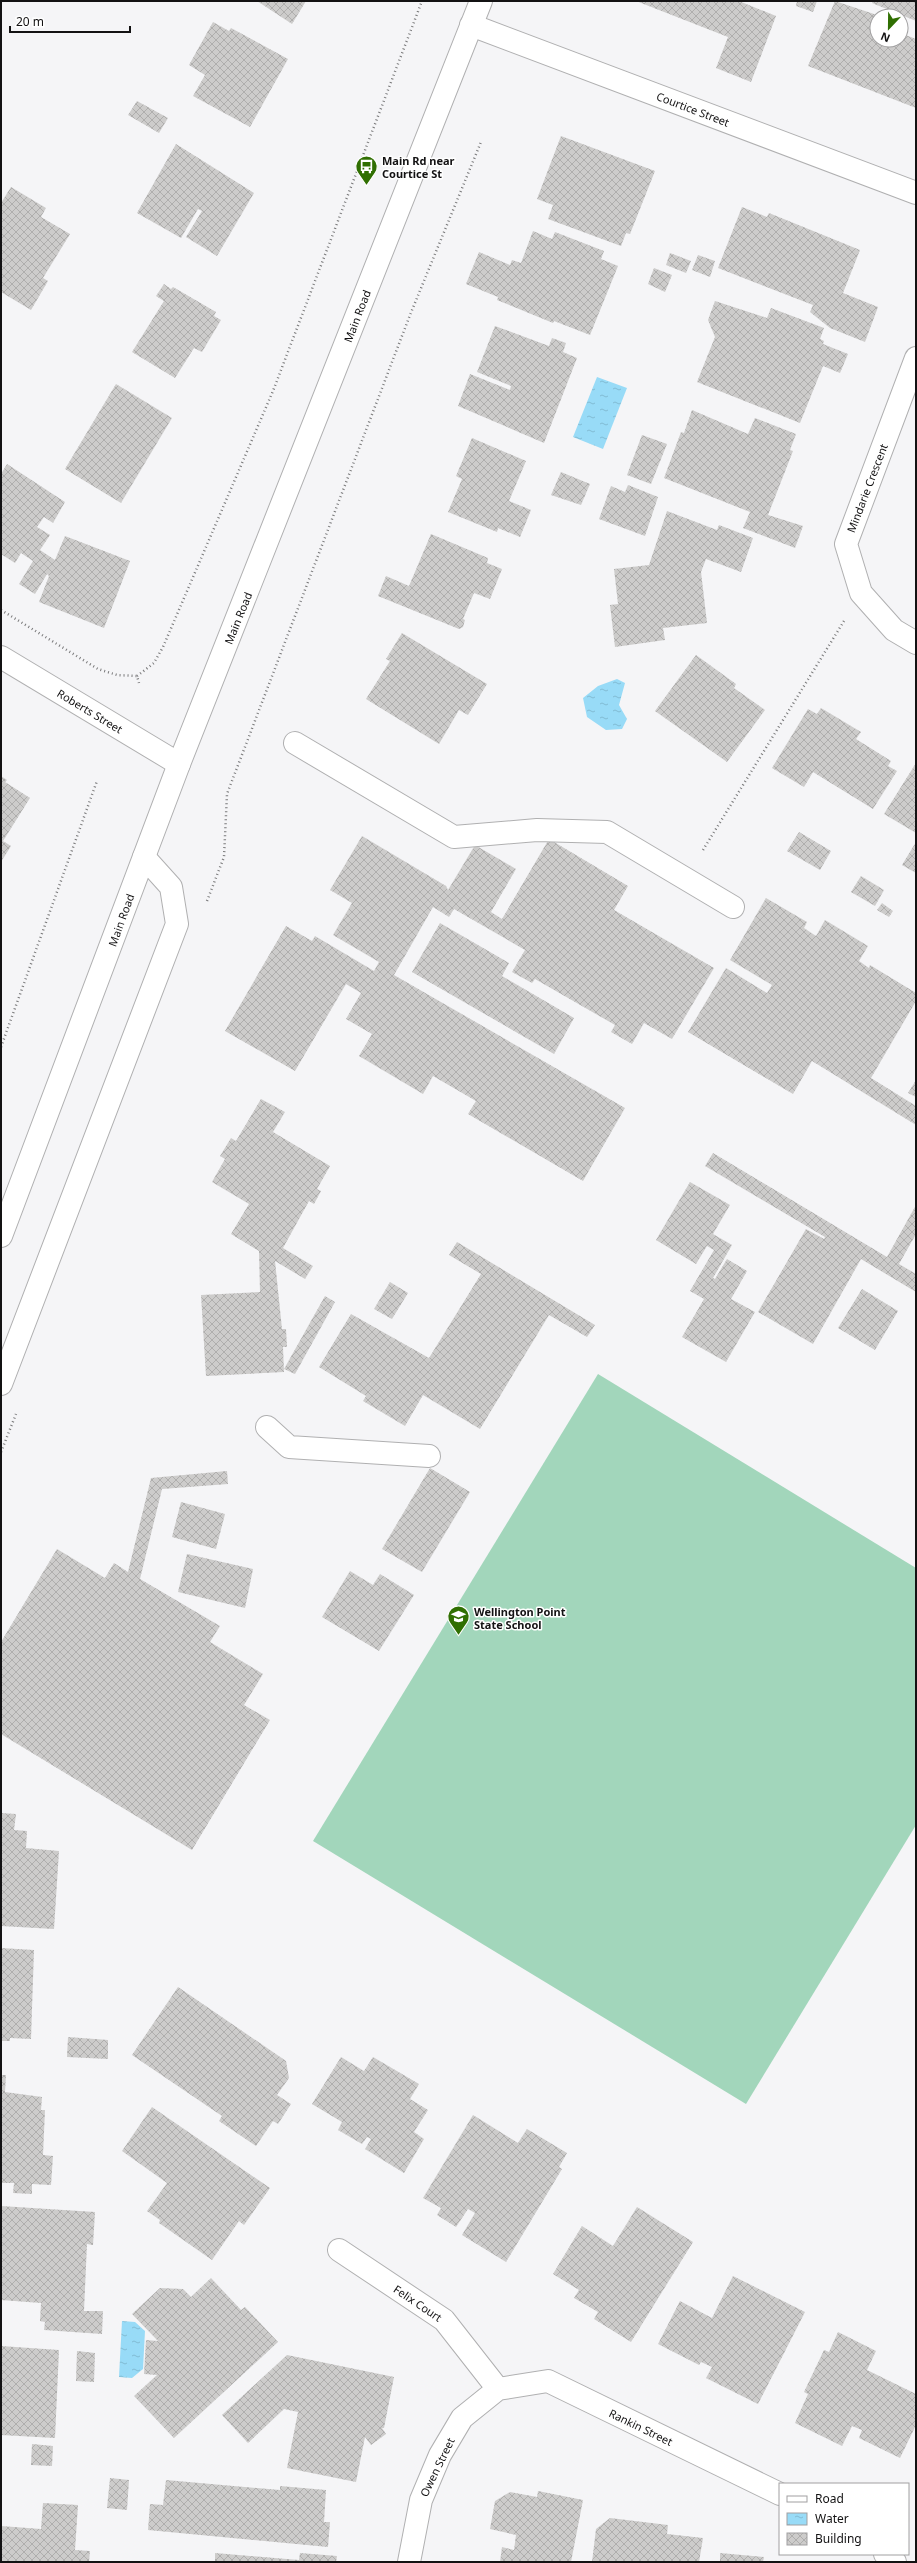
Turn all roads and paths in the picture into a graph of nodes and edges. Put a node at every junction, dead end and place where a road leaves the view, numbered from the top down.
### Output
1 (422, 1) edge
2 (480, 1) edge
3 (471, 25) junction
4 (481, 142) dead end
5 (916, 193) edge
6 (916, 358) edge
7 (861, 593) junction
8 (1, 610) edge
9 (916, 642) edge
10 (1, 657) edge
11 (137, 676) junction
12 (139, 683) dead end
13 (295, 743) dead end
14 (178, 764) junction
15 (97, 781) dead end
16 (144, 857) junction
17 (686, 878) junction
18 (733, 907) dead end
19 (204, 908) dead end
20 (1, 1047) edge
21 (1, 1236) edge
22 (1, 1384) edge
23 (18, 1408) dead end
24 (267, 1427) dead end
25 (1, 1452) edge
26 (429, 1456) dead end
27 (339, 2250) dead end
28 (498, 2390) junction
29 (779, 2494) edge
30 (886, 2555) edge
31 (409, 2562) edge
32 (895, 2562) edge

1 - 11 path
2 - 3 street, Main Road
3 - 5 street, Courtice Street
3 - 14 street, Main Road
4 - 19 path
6 - 7 street, Mindarie Crescent
7 - 9 street, Mindarie Crescent
7 - 17 path
8 - 11 path
10 - 14 street, Roberts Street
11 - 12 path
13 - 17 street
14 - 16 street, Main Road
15 - 20 path
16 - 21 street, Main Road
16 - 22 street
17 - 18 street
23 - 25 path
24 - 26 street
27 - 28 street, Felix Court
28 - 29 street, Rankin Street
28 - 31 street, Owen Street
30 - 32 street

